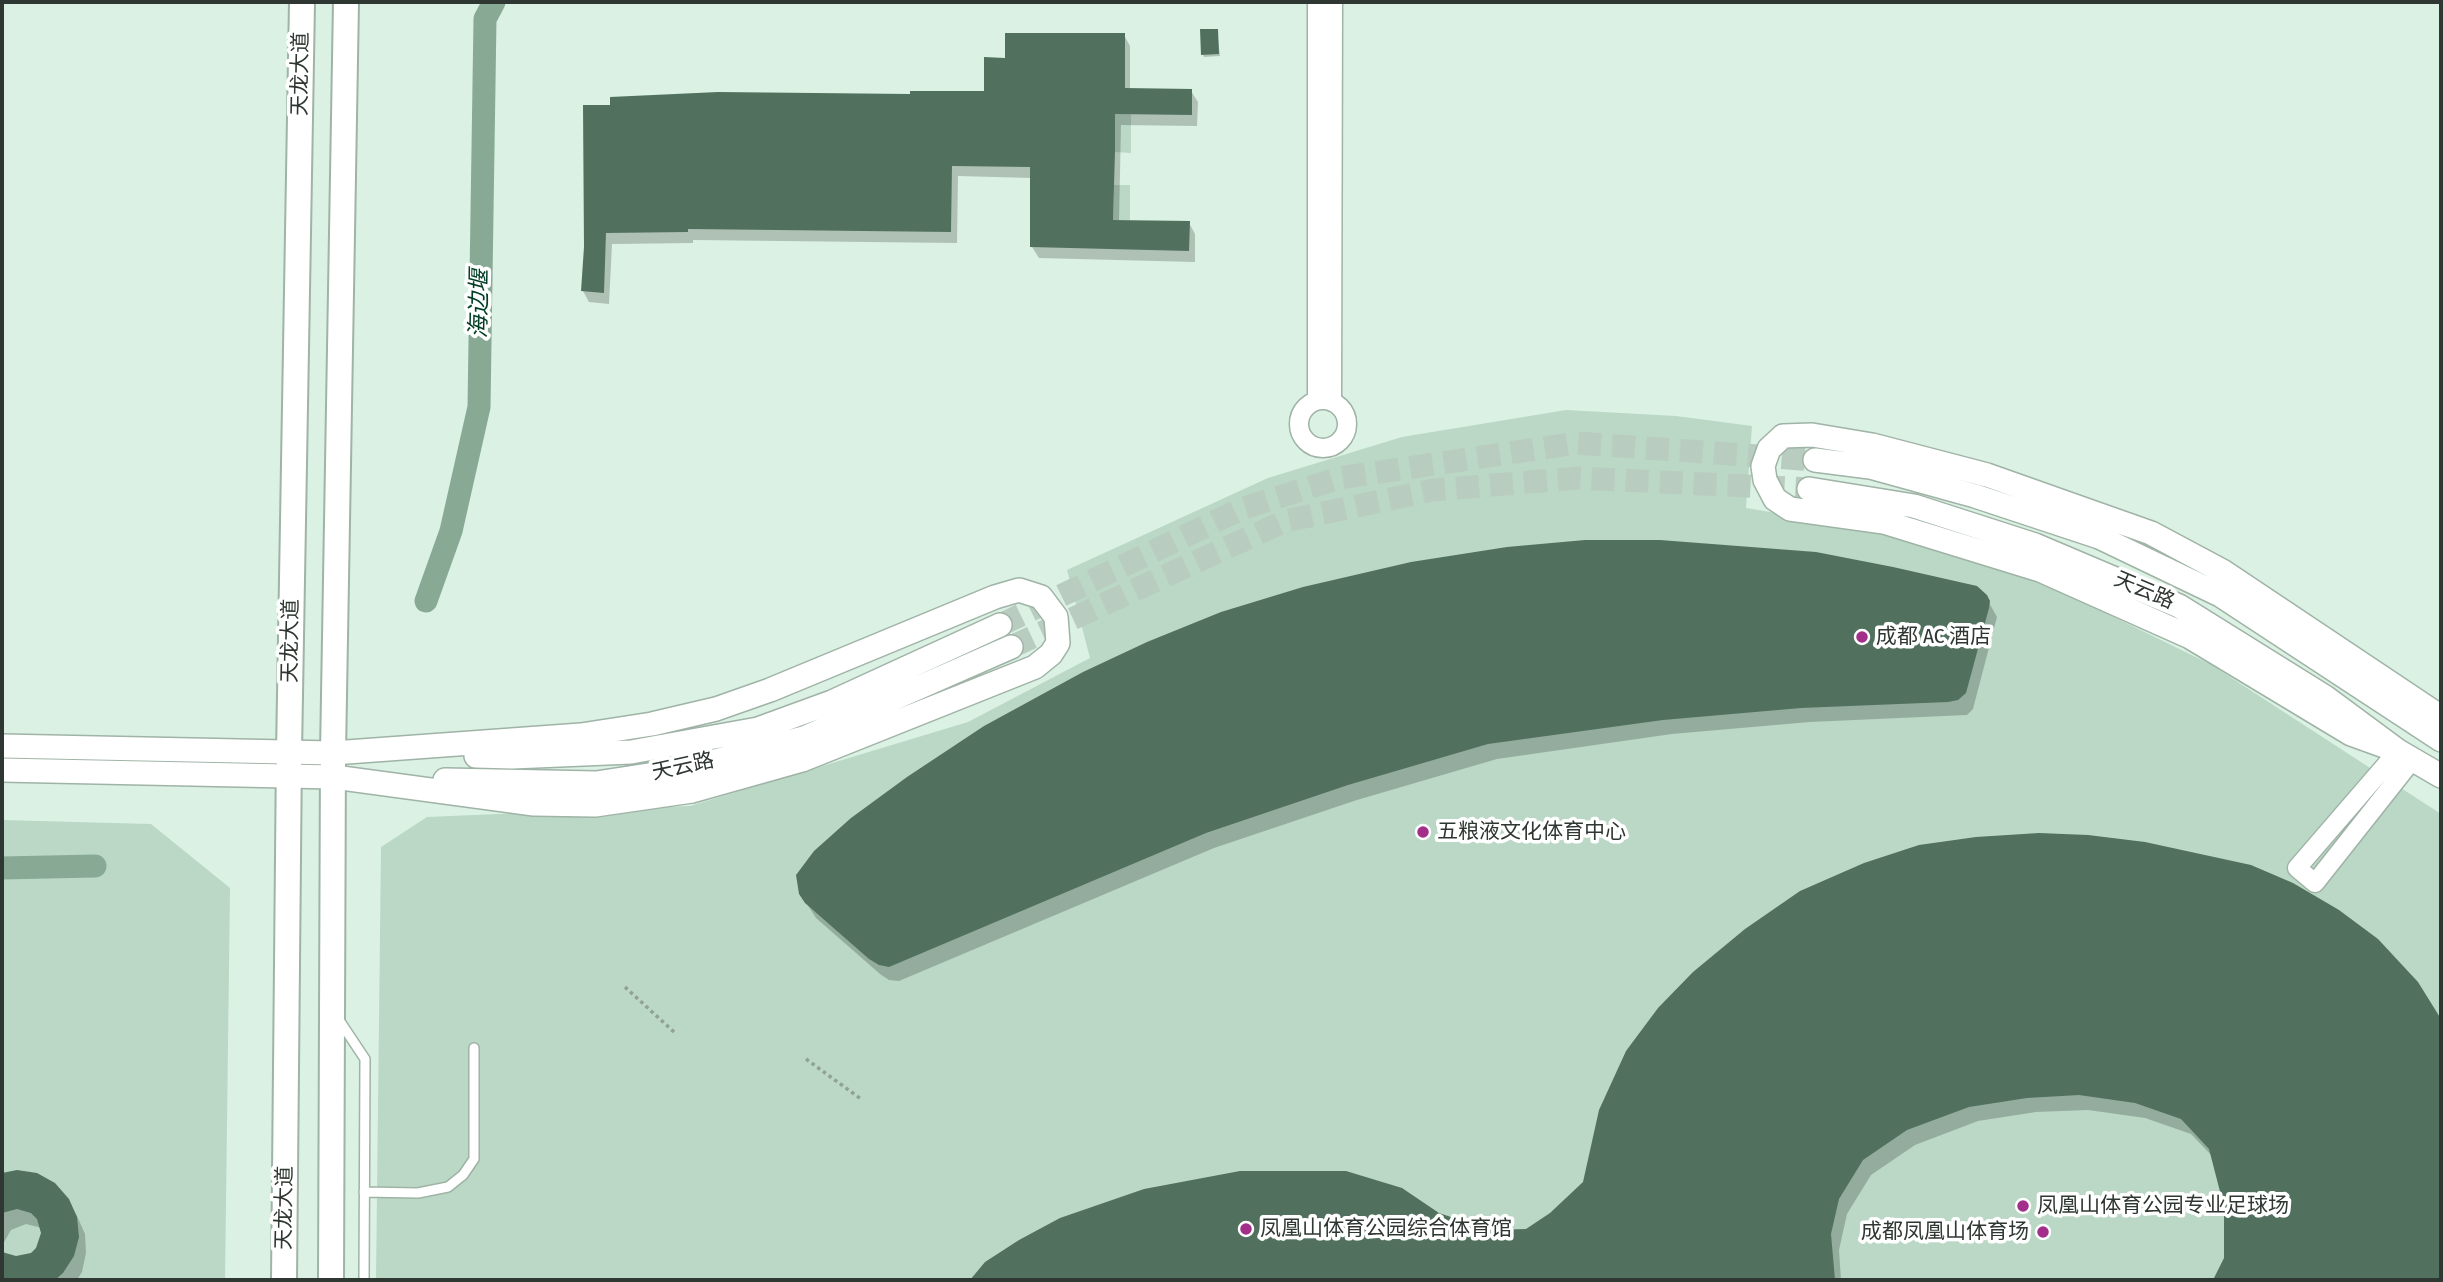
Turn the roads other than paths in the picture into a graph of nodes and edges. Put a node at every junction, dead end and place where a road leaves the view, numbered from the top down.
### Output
1 (302, 2) edge
2 (346, 2) edge
3 (1317, 2) edge
4 (1333, 2) edge
5 (1815, 460) tunnel mouth
6 (1810, 489) tunnel mouth
7 (1000, 625) tunnel mouth
8 (1011, 647) tunnel mouth
9 (2441, 717) edge
10 (2441, 740) edge
11 (2, 746) edge
12 (2406, 755) junction
13 (289, 764) junction
14 (334, 765) junction
15 (2, 770) edge
16 (2441, 776) edge
17 (332, 1011) junction
18 (474, 1048) dead end
19 (364, 1192) junction
20 (284, 1280) edge
21 (331, 1280) edge
22 (364, 1280) edge

1 - 13 main road, 天龙大道
2 - 14 main road, 天龙大道
3 - 4 street
5 - 10 street, 天云路
6 - 12 street, 天云路
7 - 14 street, 天云路
8 - 14 street, 天云路
9 - 12 street
11 - 13 street
12 - 12 street
12 - 16 street, 天云路
13 - 14 street
13 - 15 street
13 - 20 main road, 天龙大道
14 - 14 street
14 - 17 main road, 天龙大道
17 - 19 lane
17 - 21 main road, 天龙大道
18 - 19 lane
19 - 22 lane

